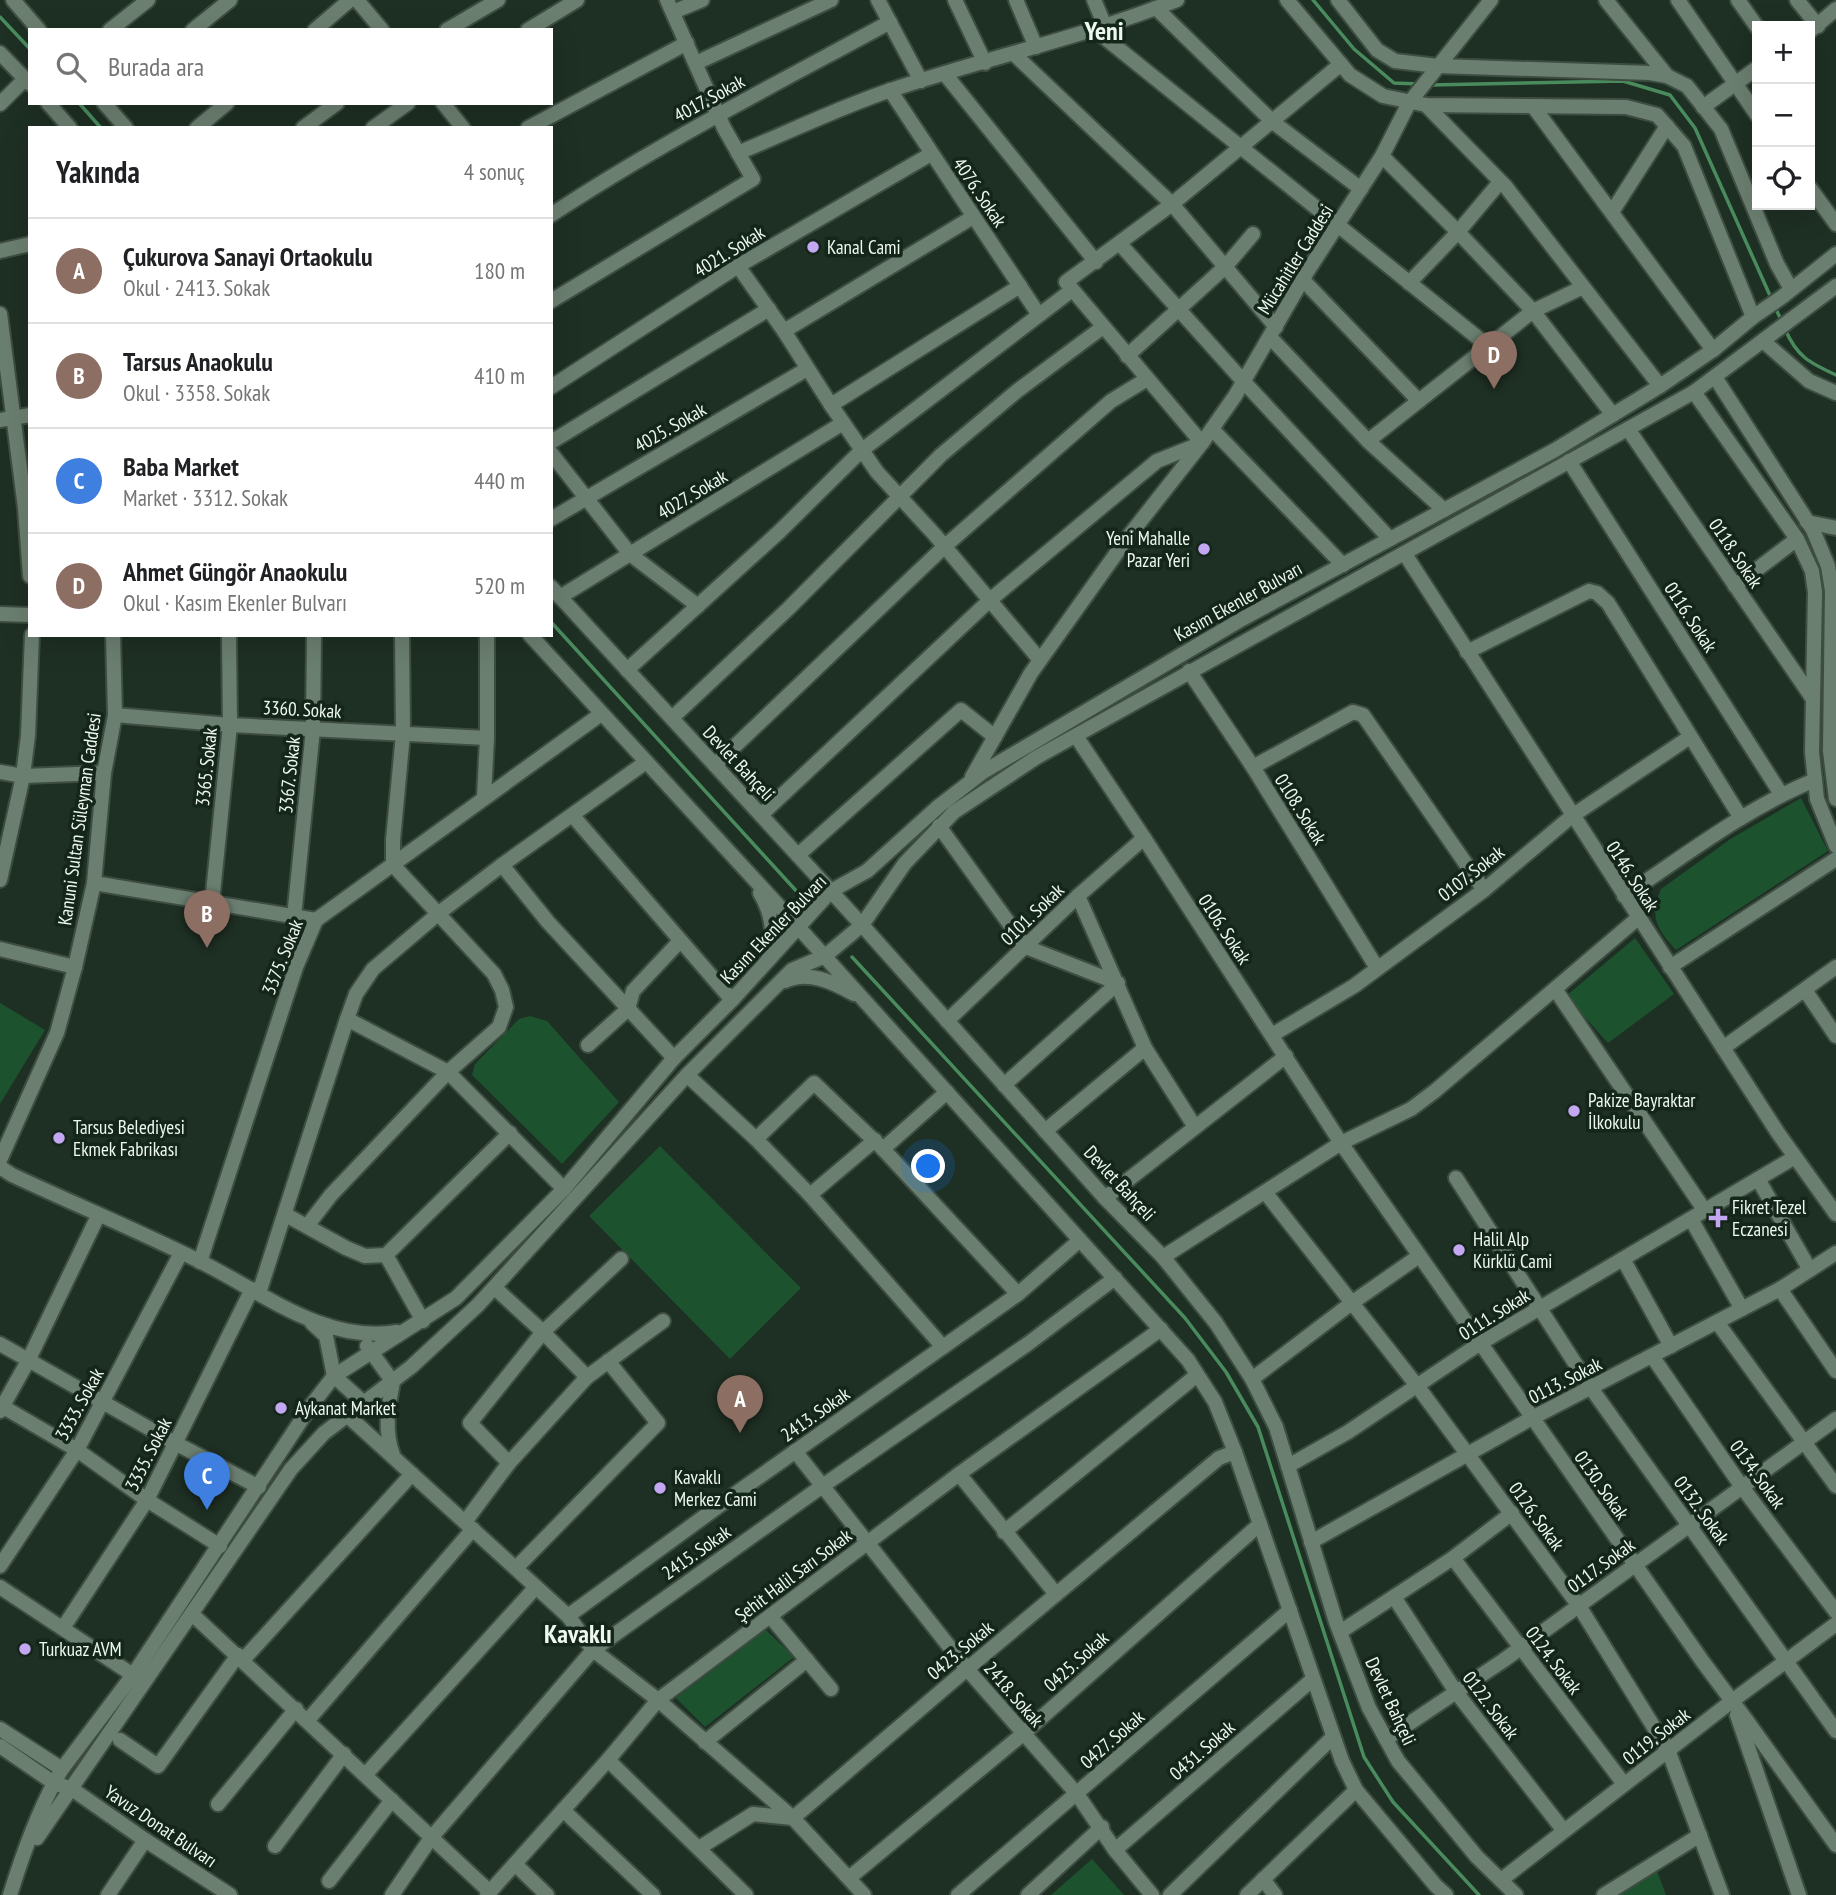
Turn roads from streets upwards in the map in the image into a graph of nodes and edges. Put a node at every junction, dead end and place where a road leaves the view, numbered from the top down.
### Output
1 (13, 0) edge
2 (148, 0) edge
3 (230, 0) edge
4 (351, 0) edge
5 (357, 0) edge
6 (498, 0) edge
7 (577, 0) edge
8 (702, 0) edge
9 (831, 0) edge
10 (878, 0) edge
11 (955, 0) edge
12 (1016, 0) edge
13 (1094, 0) edge
14 (1287, 0) edge
15 (1338, 0) edge
16 (1491, 0) edge
17 (1606, 0) edge
18 (1678, 0) edge
19 (1738, 0) edge
20 (1797, 0) edge
21 (1164, 3) edge
22 (670, 6) edge
23 (1836, 9) edge
24 (1753, 21) edge
25 (1810, 21) edge
26 (890, 22) junction
27 (1100, 27) junction
28 (1815, 27) edge
29 (37, 28) edge
30 (113, 28) edge
31 (195, 28) edge
32 (317, 28) edge
33 (380, 28) edge
34 (450, 28) edge
35 (530, 28) edge
36 (687, 43) junction
37 (1036, 47) junction
38 (0, 53) edge
39 (1014, 54) junction
40 (696, 63) junction
41 (985, 63) junction
42 (1341, 64) junction
43 (1438, 66) junction
44 (1752, 72) edge
45 (945, 74) junction
46 (1667, 76) junction
47 (922, 81) junction
48 (27, 82) edge
49 (1735, 84) junction
50 (890, 90) junction
51 (1409, 103) junction
52 (0, 104) edge
53 (50, 105) edge
54 (106, 105) edge
55 (225, 105) edge
56 (334, 105) edge
57 (405, 105) edge
58 (445, 105) edge
59 (1426, 105) junction
60 (1533, 106) junction
61 (1703, 107) junction
62 (1752, 108) edge
63 (719, 115) junction
64 (1273, 122) junction
65 (67, 126) edge
66 (124, 126) edge
67 (199, 126) edge
68 (306, 126) edge
69 (376, 126) edge
70 (461, 126) edge
71 (532, 126) edge
72 (1667, 126) junction
73 (1241, 148) junction
74 (738, 153) junction
75 (931, 154) junction
76 (1382, 156) junction
77 (1500, 182) junction
78 (1361, 189) junction
79 (1815, 195) edge
80 (1172, 204) junction
81 (1612, 212) junction
82 (553, 214) edge
83 (973, 217) junction
84 (1338, 225) junction
85 (1836, 225) edge
86 (1458, 232) junction
87 (1253, 234) dead end
88 (28, 244) edge
89 (1120, 244) junction
90 (0, 251) edge
91 (1836, 254) edge
92 (1096, 261) junction
93 (738, 267) junction
94 (1226, 267) junction
95 (1303, 280) junction
96 (1409, 282) junction
97 (1020, 286) junction
98 (1836, 286) edge
99 (1583, 287) junction
100 (1072, 290) junction
101 (1787, 293) junction
102 (553, 300) edge
103 (769, 309) junction
104 (1178, 309) junction
105 (1533, 311) junction
106 (0, 314) edge
107 (1757, 314) junction
108 (1039, 315) junction
109 (1103, 327) junction
110 (784, 331) junction
111 (1273, 332) junction
112 (1766, 339) junction
113 (2, 341) edge
114 (1488, 346) junction
115 (1713, 350) junction
116 (1127, 356) junction
117 (807, 369) junction
118 (1715, 377) junction
119 (1147, 379) junction
120 (1244, 382) junction
121 (553, 386) edge
122 (1660, 386) junction
123 (1694, 392) junction
124 (1836, 393) edge
125 (1419, 401) junction
126 (831, 405) junction
127 (28, 415) edge
128 (1613, 415) junction
129 (6, 419) edge
130 (843, 423) junction
131 (1212, 429) junction
132 (1628, 429) junction
133 (553, 441) edge
134 (1368, 441) junction
135 (1202, 443) junction
136 (862, 450) junction
137 (553, 456) edge
138 (1569, 461) junction
139 (900, 496) junction
140 (586, 499) junction
141 (1444, 510) junction
142 (553, 518) edge
143 (1807, 522) junction
144 (1836, 528) edge
145 (1390, 539) junction
146 (1797, 539) junction
147 (945, 547) junction
148 (28, 549) edge
149 (630, 554) junction
150 (1405, 554) junction
151 (1343, 565) junction
152 (1735, 586) junction
153 (556, 592) edge
154 (990, 600) junction
155 (698, 606) junction
156 (0, 614) edge
157 (28, 615) edge
158 (32, 637) edge
159 (113, 637) edge
160 (229, 637) edge
161 (314, 637) edge
162 (402, 637) edge
163 (487, 637) edge
164 (532, 637) edge
165 (1467, 652) junction
166 (1040, 660) junction
167 (627, 670) junction
168 (1189, 671) junction
169 (1813, 700) junction
170 (601, 714) junction
171 (115, 715) junction
172 (1833, 717) edge
173 (672, 718) junction
174 (230, 725) junction
175 (313, 729) junction
176 (403, 734) junction
177 (1076, 736) junction
178 (995, 737) junction
179 (1690, 737) junction
180 (488, 738) junction
181 (646, 762) junction
182 (715, 765) junction
183 (1253, 767) junction
184 (0, 772) edge
185 (104, 773) junction
186 (23, 776) junction
187 (1815, 780) junction
188 (969, 782) junction
189 (1781, 794) junction
190 (484, 797) junction
191 (1836, 799) edge
192 (761, 815) junction
193 (573, 816) junction
194 (1572, 816) junction
195 (1741, 818) junction
196 (939, 826) junction
197 (1144, 838) junction
198 (1836, 846) edge
199 (798, 855) junction
200 (1836, 859) edge
201 (393, 865) junction
202 (502, 865) junction
203 (751, 876) junction
204 (0, 880) edge
205 (94, 883) junction
206 (1484, 890) junction
207 (831, 891) junction
208 (1079, 896) junction
209 (1624, 896) junction
210 (212, 903) junction
211 (439, 913) junction
212 (294, 917) junction
213 (1638, 918) junction
214 (316, 920) junction
215 (862, 925) junction
216 (799, 928) junction
217 (680, 941) junction
218 (1026, 947) junction
219 (0, 949) edge
220 (825, 956) junction
221 (767, 962) junction
222 (75, 967) junction
223 (1670, 967) junction
224 (1377, 968) junction
225 (1836, 968) edge
226 (1118, 983) junction
227 (777, 985) junction
228 (1555, 989) junction
229 (1805, 990) junction
230 (863, 999) junction
231 (732, 1000) junction
232 (628, 1009) junction
233 (347, 1019) junction
234 (947, 1021) junction
235 (1272, 1035) junction
236 (1836, 1036) edge
237 (588, 1045) dead end
238 (1145, 1048) junction
239 (1723, 1048) junction
240 (1286, 1056) junction
241 (674, 1058) junction
242 (448, 1072) junction
243 (687, 1075) junction
244 (1004, 1085) junction
245 (947, 1092) junction
246 (1195, 1127) junction
247 (1045, 1131) junction
248 (510, 1133) junction
249 (756, 1139) junction
250 (1341, 1143) junction
251 (879, 1145) junction
252 (1795, 1157) junction
253 (0, 1160) edge
254 (0, 1167) edge
255 (1456, 1178) dead end
256 (1759, 1179) junction
257 (564, 1189) junction
258 (1265, 1192) junction
259 (810, 1195) junction
260 (1105, 1198) junction
261 (1705, 1211) junction
262 (1836, 1214) edge
263 (286, 1215) junction
264 (98, 1216) junction
265 (1691, 1219) junction
266 (307, 1226) junction
267 (1080, 1240) junction
268 (181, 1253) junction
269 (1836, 1253) edge
270 (386, 1255) junction
271 (1419, 1256) junction
272 (1163, 1257) junction
273 (621, 1259) dead end
274 (1623, 1259) junction
275 (200, 1262) junction
276 (1810, 1270) junction
277 (1115, 1278) junction
278 (495, 1288) junction
279 (1780, 1289) junction
280 (256, 1291) junction
281 (1018, 1294) junction
282 (1353, 1301) junction
283 (1540, 1309) junction
284 (1742, 1310) junction
285 (308, 1320) junction
286 (423, 1321) junction
287 (663, 1321) dead end
288 (1717, 1322) junction
289 (1161, 1329) junction
290 (405, 1331) junction
291 (543, 1332) junction
292 (357, 1334) junction
293 (0, 1344) edge
294 (1479, 1345) junction
295 (1671, 1346) junction
296 (943, 1347) junction
297 (371, 1351) junction
298 (1652, 1356) junction
299 (28, 1361) junction
300 (608, 1361) junction
301 (1836, 1371) edge
302 (1197, 1375) junction
303 (334, 1376) junction
304 (587, 1377) junction
305 (1252, 1379) junction
306 (393, 1382) junction
307 (1418, 1387) junction
308 (1591, 1388) junction
309 (103, 1403) junction
310 (365, 1404) junction
311 (1, 1408) edge
312 (348, 1416) junction
313 (1532, 1418) junction
314 (1836, 1419) edge
315 (1804, 1442) junction
316 (175, 1443) junction
317 (77, 1450) junction
318 (795, 1451) junction
319 (1235, 1452) junction
320 (1468, 1454) junction
321 (393, 1457) junction
322 (509, 1463) junction
323 (1288, 1466) junction
324 (412, 1474) junction
325 (959, 1474) junction
326 (1836, 1486) edge
327 (259, 1487) junction
328 (821, 1487) junction
329 (1742, 1487) junction
330 (147, 1500) junction
331 (1511, 1513) junction
332 (1260, 1524) junction
333 (1689, 1525) junction
334 (469, 1526) junction
335 (1004, 1532) junction
336 (1311, 1542) junction
337 (867, 1544) junction
338 (220, 1546) junction
339 (1453, 1558) junction
340 (1635, 1564) junction
341 (0, 1566) edge
342 (516, 1568) junction
343 (0, 1587) edge
344 (536, 1587) junction
345 (1056, 1594) junction
346 (1394, 1597) junction
347 (1579, 1606) junction
348 (1290, 1610) junction
349 (1836, 1612) edge
350 (192, 1614) junction
351 (568, 1616) junction
352 (769, 1616) junction
353 (1836, 1624) edge
354 (62, 1628) junction
355 (1340, 1632) junction
356 (1520, 1648) junction
357 (593, 1650) junction
358 (240, 1657) junction
359 (807, 1660) junction
360 (1787, 1660) junction
361 (967, 1669) junction
362 (133, 1675) junction
363 (1313, 1679) junction
364 (831, 1689) dead end
365 (1457, 1692) junction
366 (658, 1700) junction
367 (1732, 1701) junction
368 (296, 1709) junction
369 (308, 1720) junction
370 (0, 1730) edge
371 (1836, 1731) edge
372 (1024, 1733) junction
373 (1333, 1737) junction
374 (1386, 1739) junction
375 (120, 1740) dead end
376 (705, 1742) junction
377 (1668, 1750) junction
378 (2, 1751) edge
379 (344, 1754) junction
380 (608, 1760) junction
381 (62, 1769) junction
382 (366, 1774) junction
383 (54, 1783) junction
384 (1624, 1784) junction
385 (72, 1789) junction
386 (1356, 1790) junction
387 (1077, 1794) junction
388 (392, 1800) junction
389 (218, 1804) dead end
390 (564, 1810) junction
391 (793, 1818) junction
392 (1102, 1827) junction
393 (1564, 1831) junction
394 (1699, 1835) junction
395 (431, 1838) junction
396 (145, 1840) junction
397 (1836, 1845) edge
398 (275, 1846) dead end
399 (699, 1848) junction
400 (1115, 1850) junction
401 (20, 1862) junction
402 (515, 1864) junction
403 (849, 1878) junction
404 (1263, 1879) junction
405 (1501, 1880) junction
406 (329, 1881) dead end
407 (207, 1889) edge
408 (1437, 1892) edge
409 (489, 1893) edge
410 (1795, 1894) edge
411 (10, 1895) edge
412 (108, 1895) edge
413 (230, 1895) edge
414 (392, 1895) edge
415 (547, 1895) edge
416 (653, 1895) edge
417 (746, 1895) edge
418 (864, 1895) edge
419 (958, 1895) edge
420 (1028, 1895) edge
421 (1152, 1895) edge
422 (1170, 1895) edge
423 (1247, 1895) edge
424 (1275, 1895) edge
425 (1516, 1895) edge
426 (1604, 1895) edge
427 (1721, 1895) edge

1 - 29 street
2 - 30 street
3 - 31 street
4 - 32 street
5 - 33 street
6 - 34 street
7 - 35 street
8 - 22 street
9 - 40 street
10 - 26 street
11 - 41 street
12 - 37 street
13 - 27 street
14 - 42 street
15 - 43 street
16 - 43 street, Mücahitler Caddesi
17 - 46 street
18 - 49 street
19 - 24 street
20 - 25 street
21 - 27 street
21 - 64 street
22 - 36 street
23 - 28 street
26 - 47 street
26 - 63 street, 4017. Sokak
27 - 37 street
27 - 73 street
36 - 40 street
36 - 71 street
37 - 39 street
38 - 48 street
39 - 41 street
39 - 80 street
40 - 63 street
41 - 45 street
42 - 51 street
42 - 64 street
43 - 46 street
43 - 51 street, Mücahitler Caddesi
44 - 49 street
45 - 47 street
45 - 92 street
46 - 61 street
47 - 50 street
48 - 52 street
49 - 61 street
49 - 62 street
50 - 74 street
50 - 75 street, 4076. Sokak
51 - 59 street
51 - 76 street, Mücahitler Caddesi
53 - 65 street
54 - 66 street
55 - 67 street
56 - 68 street
57 - 69 street
58 - 70 street
59 - 60 street
59 - 77 street
60 - 72 street
60 - 81 street
61 - 101 street
63 - 74 street
63 - 82 street, 4017. Sokak
64 - 73 street
64 - 78 street
72 - 81 street
72 - 107 street
73 - 80 street
73 - 84 street
74 - 102 street
75 - 83 street, 4076. Sokak
75 - 93 street, 4021. Sokak
76 - 78 street, Mücahitler Caddesi
76 - 86 street
77 - 86 street
77 - 99 street
78 - 84 street, Mücahitler Caddesi
79 - 85 street
80 - 89 street
80 - 94 street
81 - 115 street
83 - 97 street, 4076. Sokak
83 - 110 street
84 - 95 street, Mücahitler Caddesi
84 - 96 street
86 - 96 street
86 - 105 street
87 - 94 street
88 - 90 street
89 - 92 street
89 - 104 street
91 - 101 street
92 - 100 street
93 - 103 street
93 - 121 street, 4021. Sokak
94 - 104 street
94 - 111 street
95 - 111 street, Mücahitler Caddesi
95 - 125 street
96 - 114 street
97 - 108 street, 4076. Sokak
97 - 126 street
98 - 112 street, Kasım Ekenler Bulvarı
99 - 105 street
99 - 122 street
100 - 108 street
100 - 109 street
101 - 107 street, Kasım Ekenler Bulvarı
103 - 110 street
103 - 133 street
104 - 116 street
104 - 120 street
105 - 114 street
105 - 128 street
106 - 113 street
107 - 115 street, Kasım Ekenler Bulvarı
108 - 136 street
109 - 116 street
109 - 139 street
110 - 117 street
111 - 120 street, Mücahitler Caddesi
111 - 134 street
112 - 118 street, Kasım Ekenler Bulvarı
112 - 124 street
113 - 129 street
114 - 125 street
115 - 122 street, Kasım Ekenler Bulvarı
116 - 119 street
117 - 126 street
117 - 140 street, 4025. Sokak
118 - 123 street, Kasım Ekenler Bulvarı
118 - 143 street
119 - 135 street
119 - 147 street
120 - 131 street, Mücahitler Caddesi
120 - 145 street
122 - 128 street, Kasım Ekenler Bulvarı
123 - 132 street, Kasım Ekenler Bulvarı
123 - 146 street
125 - 134 street
126 - 130 street
127 - 129 street
128 - 141 street, Kasım Ekenler Bulvarı
129 - 148 street
130 - 136 street
130 - 149 street, 4027. Sokak
131 - 135 street, Mücahitler Caddesi
131 - 151 street
132 - 138 street, Kasım Ekenler Bulvarı
132 - 152 street, 0118. Sokak
134 - 141 street
135 - 154 street
135 - 166 street, Mücahitler Caddesi
136 - 139 street
136 - 155 street
137 - 140 street
138 - 150 street, Kasım Ekenler Bulvarı
138 - 189 street, 0116. Sokak
139 - 147 street
139 - 173 street
140 - 142 street, 4025. Sokak
140 - 149 street
141 - 145 street, Kasım Ekenler Bulvarı
143 - 144 street
143 - 172 street
145 - 151 street, Kasım Ekenler Bulvarı
146 - 152 street
146 - 169 street
147 - 154 street
147 - 182 street
149 - 153 street, 4027. Sokak
149 - 155 street
150 - 165 street, 0146. Sokak
150 - 168 street, Kasım Ekenler Bulvarı
151 - 188 street, Kasım Ekenler Bulvarı
152 - 169 street, 0118. Sokak
153 - 167 street, Devlet Bahçeli
154 - 166 street
154 - 192 street
155 - 167 street
156 - 157 street
158 - 186 street
159 - 171 street, Kanuni Sultan Süleyman Caddesi
160 - 174 street, 3365. Sokak
161 - 175 street, 3367. Sokak
162 - 176 street
163 - 180 street
164 - 170 street
165 - 179 street
165 - 194 street, 0146. Sokak
166 - 178 street, Mücahitler Caddesi
167 - 173 street, Devlet Bahçeli
168 - 177 street, Kasım Ekenler Bulvarı
168 - 183 street, 0108. Sokak
169 - 187 street
170 - 181 street
170 - 190 street, 3375. Sokak
171 - 174 street, 3360. Sokak
171 - 185 street, Kanuni Sultan Süleyman Caddesi
172 - 191 street
173 - 182 street, Devlet Bahçeli
174 - 175 street, 3360. Sokak
174 - 210 street, 3365. Sokak
175 - 176 street, 3360. Sokak
175 - 212 street, 3367. Sokak
176 - 180 street, 3360. Sokak
176 - 201 street
177 - 196 street, Kasım Ekenler Bulvarı
177 - 197 street, 0106. Sokak
178 - 188 street, Mücahitler Caddesi
178 - 199 street
179 - 194 street, 0107. Sokak
179 - 195 street
180 - 190 street
181 - 193 street, 3335. Sokak
181 - 203 street
182 - 192 street, Devlet Bahçeli
183 - 206 street
183 - 224 street, 0108. Sokak
184 - 186 street
185 - 186 street
185 - 205 street, Kanuni Sultan Süleyman Caddesi
186 - 204 street
187 - 189 street
187 - 198 street
188 - 207 street, Kasım Ekenler Bulvarı
189 - 195 street
190 - 201 street, 3375. Sokak
192 - 199 street, Devlet Bahçeli
193 - 202 street, 3335. Sokak
193 - 217 street
194 - 206 street, 0107. Sokak
194 - 209 street, 0146. Sokak
195 - 209 street
196 - 215 street, Kasım Ekenler Bulvarı
196 - 218 street
197 - 208 street, 0101. Sokak
197 - 235 street, 0106. Sokak
199 - 207 street, Devlet Bahçeli
200 - 223 street
201 - 211 street
201 - 214 street, 3375. Sokak
202 - 211 street, 3335. Sokak
202 - 232 street
203 - 216 street
203 - 221 street
205 - 210 street
205 - 222 street, Kanuni Sultan Süleyman Caddesi
206 - 224 street, 0107. Sokak
207 - 215 street, Devlet Bahçeli
207 - 216 street, Kasım Ekenler Bulvarı
208 - 218 street, 0101. Sokak
208 - 226 street
209 - 213 street, 0146. Sokak
210 - 212 street
211 - 233 street, 3335. Sokak
211 - 242 street
212 - 214 street
213 - 223 street, 0146. Sokak
213 - 228 street
214 - 275 street, 3375. Sokak
215 - 220 street, Kasım Ekenler Bulvarı
215 - 234 street, Devlet Bahçeli
216 - 220 street
216 - 221 street, Kasım Ekenler Bulvarı
217 - 231 street
217 - 232 street
218 - 226 street
218 - 234 street, 0101. Sokak
219 - 222 street
220 - 227 street, Kasım Ekenler Bulvarı
220 - 230 street
221 - 231 street, Kasım Ekenler Bulvarı
222 - 253 street, Kanuni Sultan Süleyman Caddesi
223 - 239 street, 0146. Sokak
224 - 235 street, 0107. Sokak
225 - 229 street
226 - 238 street
226 - 244 street
227 - 230 street
227 - 243 street, Kasım Ekenler Bulvarı
228 - 250 street
228 - 261 street
229 - 236 street
229 - 239 street
230 - 245 street
231 - 241 street, Kasım Ekenler Bulvarı
232 - 237 street
232 - 241 street
233 - 242 street
233 - 263 street, 3335. Sokak
234 - 244 street, Devlet Bahçeli
235 - 240 street, 0106. Sokak
238 - 246 street
238 - 247 street
239 - 252 street, 0146. Sokak
240 - 246 street
240 - 250 street, 0106. Sokak
241 - 257 street, Kasım Ekenler Bulvarı
242 - 248 street
242 - 266 street
243 - 249 street
243 - 278 street, Kasım Ekenler Bulvarı
244 - 247 street, Devlet Bahçeli
245 - 251 street
245 - 267 street
246 - 260 street
247 - 260 street, Devlet Bahçeli
248 - 257 street
248 - 270 street
249 - 251 street
249 - 259 street
250 - 258 street
250 - 271 street, 0130. Sokak
251 - 259 street
251 - 281 street
252 - 256 street, 0111. Sokak
252 - 262 street, 0146. Sokak
254 - 264 street
255 - 283 street, 0132. Sokak
256 - 261 street, 0111. Sokak
256 - 276 street
257 - 286 street, Kasım Ekenler Bulvarı
258 - 272 street
258 - 282 street, 0126. Sokak
259 - 296 street
260 - 272 street, Devlet Bahçeli
261 - 265 street, 0111. Sokak
263 - 266 street
263 - 280 street, 3335. Sokak
264 - 268 street
264 - 299 street
265 - 274 street, 0111. Sokak
265 - 284 street
266 - 270 street
267 - 277 street
267 - 281 street, 2413. Sokak
268 - 275 street
268 - 309 street, 3333. Sokak
269 - 276 street, 0113. Sokak
270 - 286 street
271 - 282 street
271 - 294 street, 0130. Sokak
272 - 305 street, Devlet Bahçeli
273 - 291 street
274 - 283 street, 0111. Sokak
274 - 295 street
275 - 280 street
276 - 279 street, 0113. Sokak
277 - 289 street
277 - 328 street, 2415. Sokak
278 - 291 street
278 - 306 street, Kasım Ekenler Bulvarı
279 - 284 street, 0113. Sokak
279 - 301 street
280 - 285 street
280 - 316 street, 3335. Sokak
281 - 296 street, 2413. Sokak
282 - 305 street
282 - 307 street, 0126. Sokak
283 - 294 street, 0111. Sokak
283 - 308 street, 0132. Sokak
284 - 288 street, 0113. Sokak
285 - 292 street
285 - 303 street
286 - 290 street, Kasım Ekenler Bulvarı
287 - 300 street
288 - 295 street, 0113. Sokak
288 - 315 street
289 - 302 street
289 - 325 street, Şehit Halil Sarı Sokak
290 - 292 street
290 - 297 street, Kasım Ekenler Bulvarı
291 - 304 street
291 - 322 street
292 - 297 street
293 - 299 street
294 - 307 street, 0111. Sokak
294 - 313 street, 0130. Sokak
295 - 298 street, 0113. Sokak
296 - 318 street, 2413. Sokak
297 - 303 street, Kasım Ekenler Bulvarı
297 - 306 street
298 - 308 street, 0113. Sokak
298 - 329 street, 0134. Sokak
299 - 309 street
299 - 311 street
300 - 304 street
300 - 342 street
302 - 319 street
302 - 335 street
303 - 310 street
303 - 327 street, Kasım Ekenler Bulvarı
304 - 322 street
305 - 323 street, Devlet Bahçeli
306 - 310 street, Kasım Ekenler Bulvarı
306 - 321 street
307 - 320 street, 0126. Sokak
307 - 323 street, 0111. Sokak
308 - 313 street, 0113. Sokak
308 - 333 street, 0132. Sokak
309 - 316 street
309 - 317 street, 3333. Sokak
310 - 312 street, Kasım Ekenler Bulvarı
311 - 317 street
312 - 321 street
312 - 350 street, Kasım Ekenler Bulvarı
313 - 320 street, 0113. Sokak
313 - 340 street, 0130. Sokak
314 - 315 street, 0117. Sokak
315 - 326 street
315 - 329 street, 0117. Sokak
316 - 327 street
316 - 330 street, 3335. Sokak
317 - 330 street
317 - 341 street, 3333. Sokak
318 - 328 street, 2418. Sokak
318 - 351 street, 2413. Sokak
319 - 332 street
319 - 345 street, 0423. Sokak
320 - 331 street, 0126. Sokak
320 - 336 street, 0113. Sokak
321 - 324 street
322 - 334 street
323 - 336 street, Devlet Bahçeli
324 - 334 street
324 - 358 street
325 - 335 street
325 - 337 street, Şehit Halil Sarı Sokak
327 - 338 street, Kasım Ekenler Bulvarı
328 - 337 street, 2418. Sokak
328 - 357 street, 2415. Sokak
329 - 333 street, 0117. Sokak
329 - 349 street, 0134. Sokak
330 - 338 street
330 - 354 street, 3335. Sokak
331 - 339 street
331 - 347 street, 0126. Sokak
332 - 348 street
332 - 372 street, 0425. Sokak
333 - 340 street, 0117. Sokak
333 - 360 street, 0132. Sokak
334 - 342 street
334 - 369 street
335 - 345 street
336 - 355 street, Devlet Bahçeli
337 - 352 street, Şehit Halil Sarı Sokak
337 - 361 street, 2418. Sokak
338 - 362 street, Kasım Ekenler Bulvarı
339 - 346 street
339 - 356 street, 0124. Sokak
340 - 347 street, 0117. Sokak
340 - 367 street, 0130. Sokak
342 - 344 street
343 - 354 street
344 - 351 street
344 - 382 street
345 - 361 street, 0423. Sokak
346 - 355 street
346 - 365 street, 0122. Sokak
347 - 356 street, 0117. Sokak
347 - 377 street, 0126. Sokak
348 - 363 street
348 - 387 street, 0427. Sokak
350 - 358 street
350 - 385 street, Kasım Ekenler Bulvarı
351 - 357 street
352 - 359 street
352 - 366 street, Şehit Halil Sarı Sokak
353 - 360 street, 0119. Sokak
354 - 362 street
355 - 374 street, Devlet Bahçeli
356 - 365 street, 0117. Sokak
356 - 384 street, 0124. Sokak
357 - 366 street
357 - 395 street, 2415. Sokak
358 - 368 street
358 - 375 street
359 - 364 street
359 - 376 street
360 - 367 street, 0119. Sokak
360 - 371 street, 0132. Sokak
361 - 372 street, 2418. Sokak
361 - 391 street, 0423. Sokak
362 - 381 street, Kasım Ekenler Bulvarı
363 - 373 street
363 - 400 street, 0431. Sokak
365 - 374 street, 0117. Sokak
365 - 393 street, 0122. Sokak
366 - 376 street
366 - 380 street, Şehit Halil Sarı Sokak
367 - 377 street, 0119. Sokak
367 - 397 street, 0130. Sokak
367 - 410 street
368 - 369 street
368 - 389 street
369 - 379 street
370 - 381 street
372 - 387 street, 2418. Sokak
372 - 403 street, 0425. Sokak
373 - 386 street
373 - 422 street
374 - 405 street, Devlet Bahçeli
376 - 391 street
377 - 384 street, 0119. Sokak
377 - 394 street, 0126. Sokak
378 - 383 street
379 - 382 street
379 - 398 street
380 - 390 street, Şehit Halil Sarı Sokak
380 - 399 street
381 - 383 street, Kasım Ekenler Bulvarı
381 - 385 street
382 - 388 street
383 - 385 street
383 - 401 street, Kasım Ekenler Bulvarı
384 - 393 street, 0119. Sokak
385 - 396 street, Yavuz Donat Bulvarı
385 - 401 street, Kasım Ekenler Bulvarı
386 - 404 street
386 - 408 street
387 - 392 street, 2418. Sokak
387 - 419 street, 0427. Sokak
388 - 395 street
388 - 406 street
390 - 402 street, Şehit Halil Sarı Sokak
390 - 416 street
391 - 399 street
391 - 403 street
392 - 400 street, 2418. Sokak
392 - 420 street
393 - 405 street, 0119. Sokak
394 - 426 street
394 - 427 street, 0126. Sokak
395 - 409 street
395 - 414 street, 2415. Sokak
396 - 407 street, Yavuz Donat Bulvarı
396 - 412 street
399 - 417 street
400 - 421 street, 2418. Sokak
401 - 411 street
402 - 409 street, Şehit Halil Sarı Sokak
402 - 415 street
403 - 418 street
404 - 423 street
404 - 424 street
405 - 425 street, Devlet Bahçeli
407 - 413 street, Yavuz Donat Bulvarı

